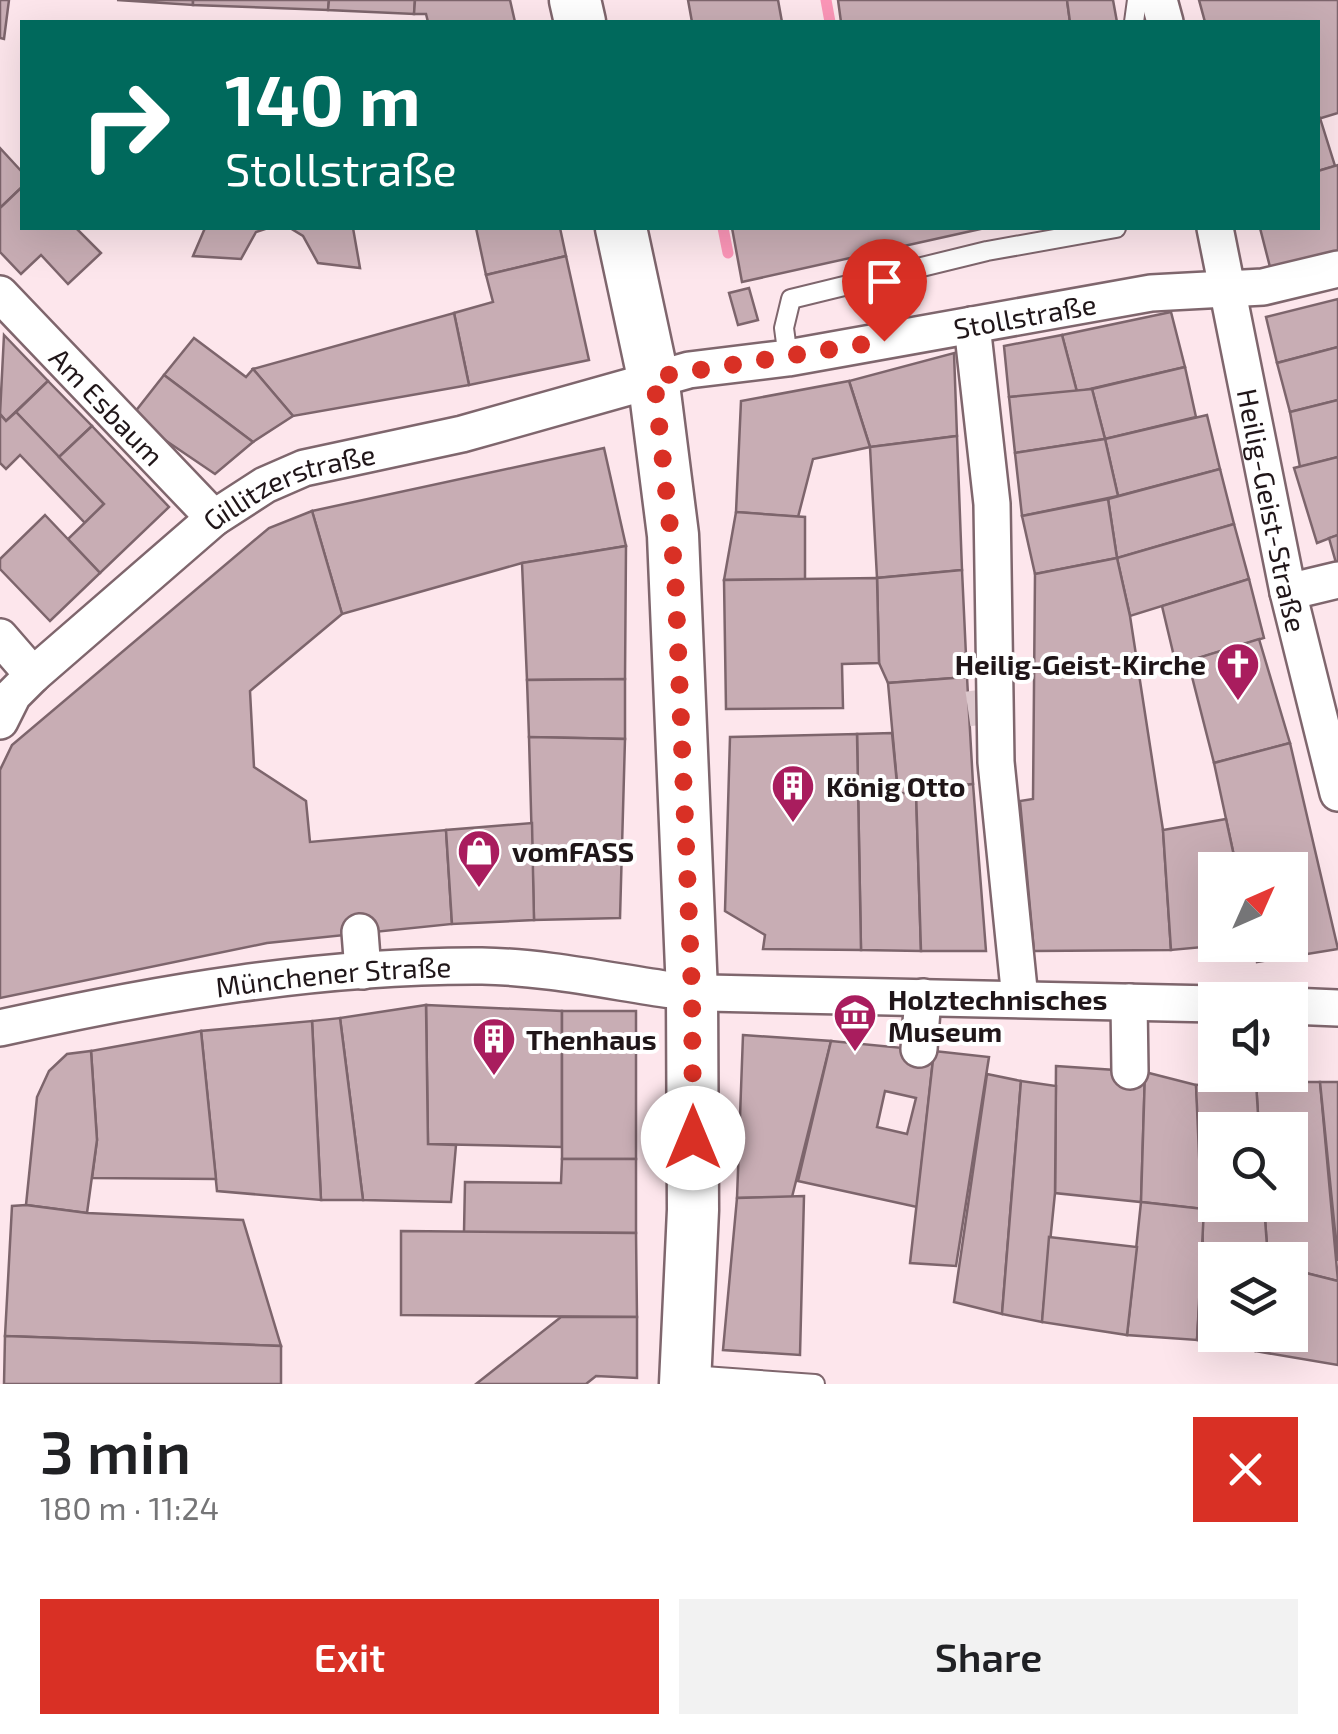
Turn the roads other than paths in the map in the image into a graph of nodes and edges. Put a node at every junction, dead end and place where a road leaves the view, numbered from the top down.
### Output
1 (621, 230) edge
2 (1105, 230) edge
3 (1215, 230) edge
4 (1338, 269) edge
5 (1230, 290) junction
6 (0, 294) edge
7 (972, 325) junction
8 (788, 358) junction
9 (654, 377) junction
10 (214, 518) junction
11 (1338, 580) edge
12 (1288, 592) junction
13 (0, 636) edge
14 (34, 675) junction
15 (0, 721) edge
16 (1338, 793) edge
17 (360, 932) dead end
18 (363, 970) junction
19 (671, 990) dead end
20 (707, 993) dead end
21 (923, 997) junction
22 (1020, 999) junction
23 (1130, 1002) junction
24 (1198, 1004) edge
25 (1308, 1007) edge
26 (1338, 1008) edge
27 (0, 1028) edge
28 (919, 1049) dead end
29 (1130, 1072) dead end
30 (675, 1381) edge
31 (815, 1384) edge

1 - 9 main road
2 - 8 lane
3 - 5 street, Heilig-Geist-Straße
4 - 5 street, Stollstraße
5 - 7 street, Stollstraße
5 - 12 street, Heilig-Geist-Straße
6 - 10 street, Am Esbaum
7 - 8 street, Stollstraße
7 - 22 street
8 - 9 street, Stollstraße
9 - 10 street, Gillitzerstraße
9 - 30 main road
10 - 14 street, Gillitzerstraße
11 - 12 street
12 - 16 street, Heilig-Geist-Straße
13 - 14 street
14 - 15 street, Gillitzerstraße
17 - 18 street
18 - 19 street, Münchener Straße
18 - 27 street, Münchener Straße
20 - 21 street
21 - 22 street
21 - 28 street
22 - 23 street
23 - 24 street
23 - 29 street
25 - 26 street
30 - 31 lane

